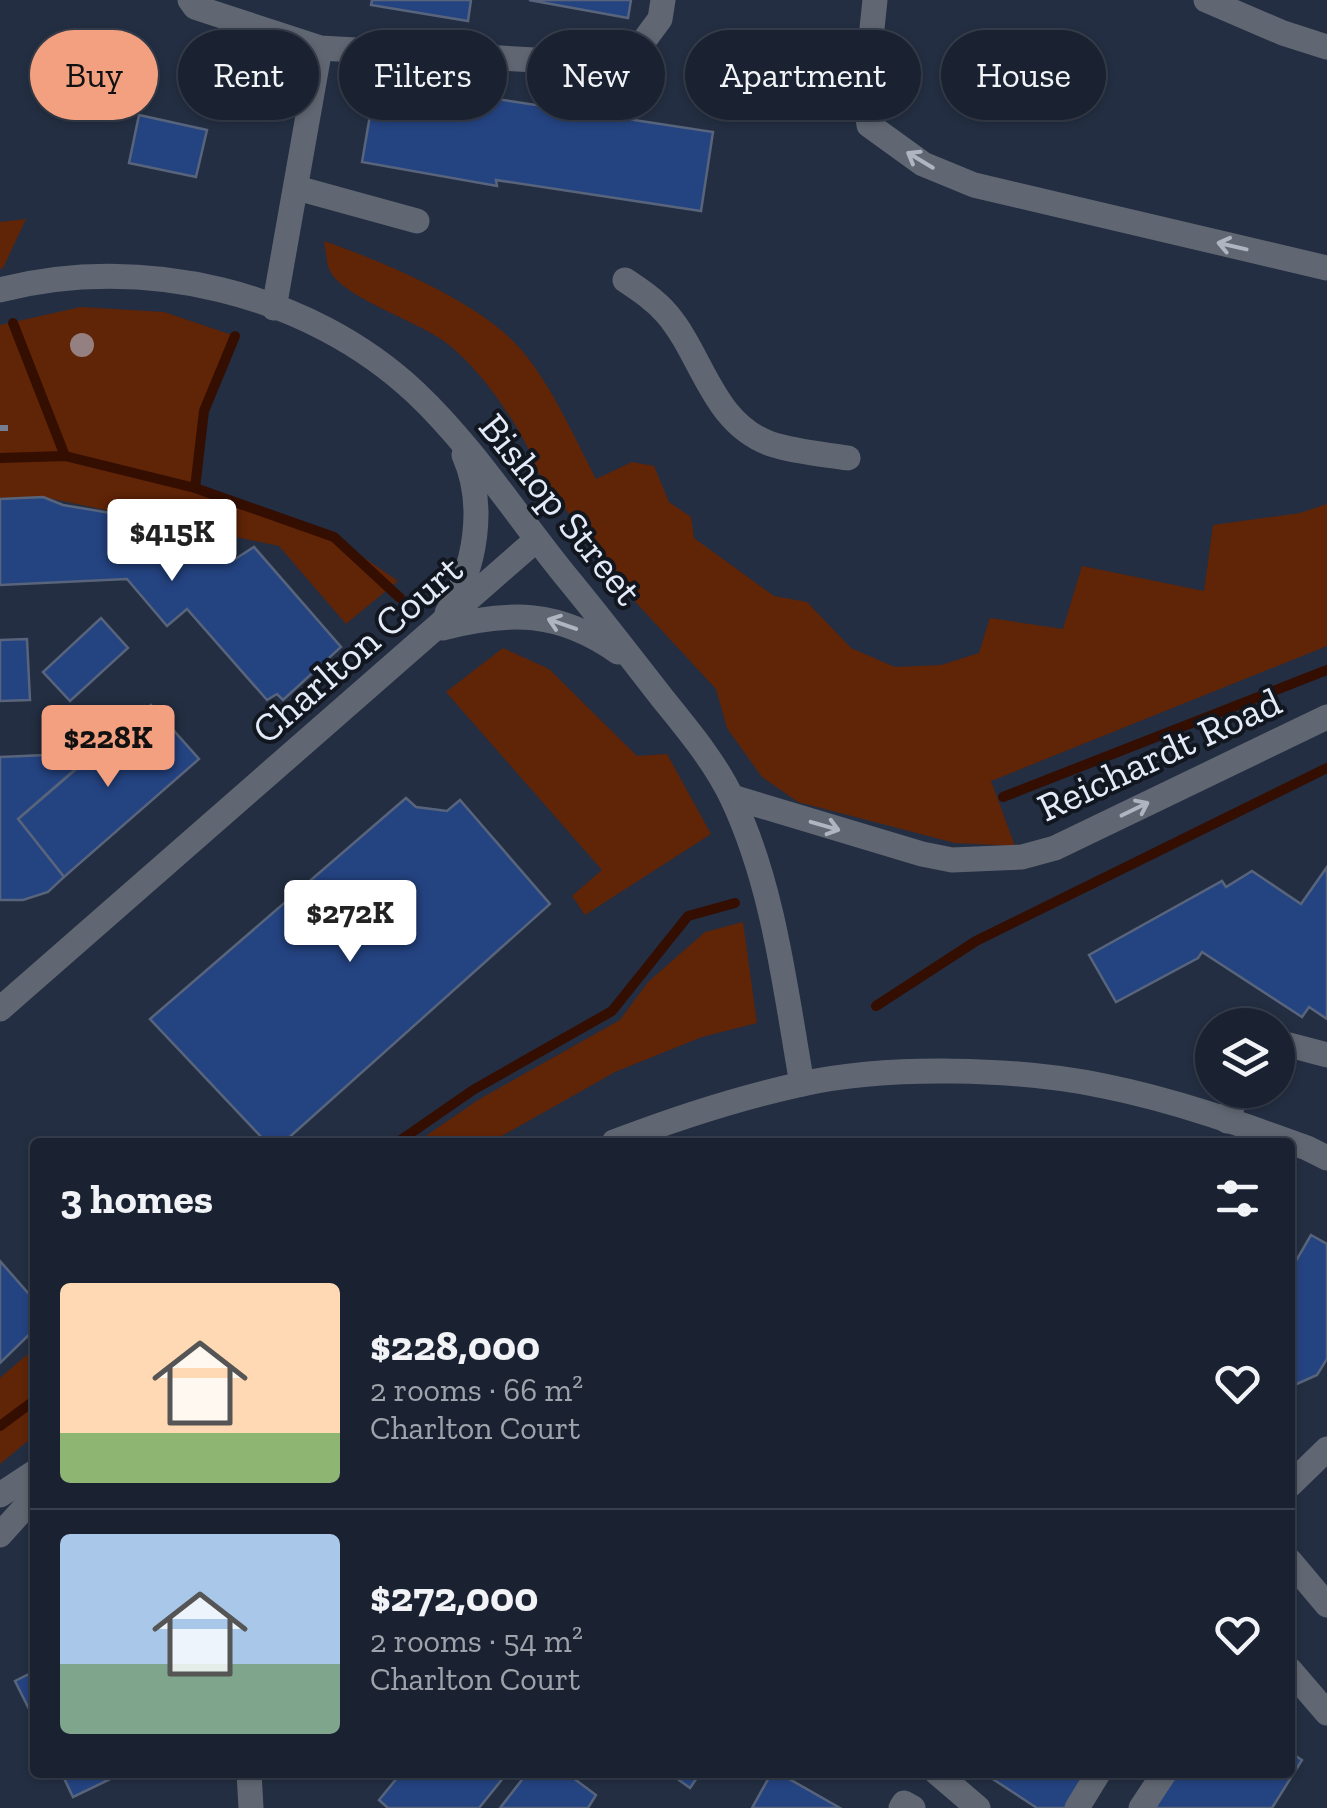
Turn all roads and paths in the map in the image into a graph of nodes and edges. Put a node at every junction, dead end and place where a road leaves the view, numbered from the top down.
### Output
1 (190, 0) edge
2 (663, 0) edge
3 (875, 0) edge
4 (1206, 0) edge
5 (1327, 47) edge
6 (320, 48) junction
7 (298, 188) junction
8 (417, 221) dead end
9 (1327, 268) edge
10 (625, 280) dead end
11 (0, 290) edge
12 (274, 308) junction
13 (448, 429) junction
14 (848, 458) dead end
15 (536, 540) junction
16 (436, 630) junction
17 (646, 673) junction
18 (1327, 716) edge
19 (732, 797) junction
20 (0, 1009) edge
21 (1295, 1047) edge
22 (1327, 1055) edge
23 (802, 1084) junction
24 (1232, 1108) edge
25 (1228, 1120) junction
26 (625, 1138) edge
27 (1279, 1138) edge
28 (1295, 1144) edge
29 (1327, 1158) edge
30 (1327, 1449) edge
31 (30, 1475) edge
32 (1295, 1480) edge
33 (0, 1494) edge
34 (30, 1502) edge
35 (0, 1535) edge
36 (1295, 1568) edge
37 (1327, 1605) edge
38 (1295, 1676) edge
39 (1327, 1713) edge
40 (250, 1778) edge
41 (943, 1778) edge
42 (1095, 1778) edge
43 (1161, 1778) edge
44 (252, 1808) edge
45 (901, 1808) edge
46 (913, 1808) edge
47 (978, 1808) edge
48 (1076, 1808) edge
49 (1142, 1808) edge

1 - 6 street
2 - 6 street
9 -> 3 street
4 - 5 street
6 - 7 street
7 - 8 street
7 - 12 street
10 - 14 street
11 - 12 street, Bishop Street
12 - 13 street, Bishop Street
13 - 15 street, Bishop Street
13 - 16 street
15 - 16 street, Charlton Court
15 - 17 street, Bishop Street
17 -> 16 street
16 - 20 street, Charlton Court
17 - 19 street, Bishop Street
19 -> 18 street, Reichardt Road
19 - 23 street, Bishop Street
21 - 22 street
23 - 25 street
23 - 26 street
24 - 25 street
25 - 27 street
28 - 29 street
30 - 32 street
31 - 33 street
34 - 35 street
36 - 37 street
38 - 39 street
40 - 44 street
41 - 47 street
42 - 48 street
43 - 49 street
45 - 46 street

